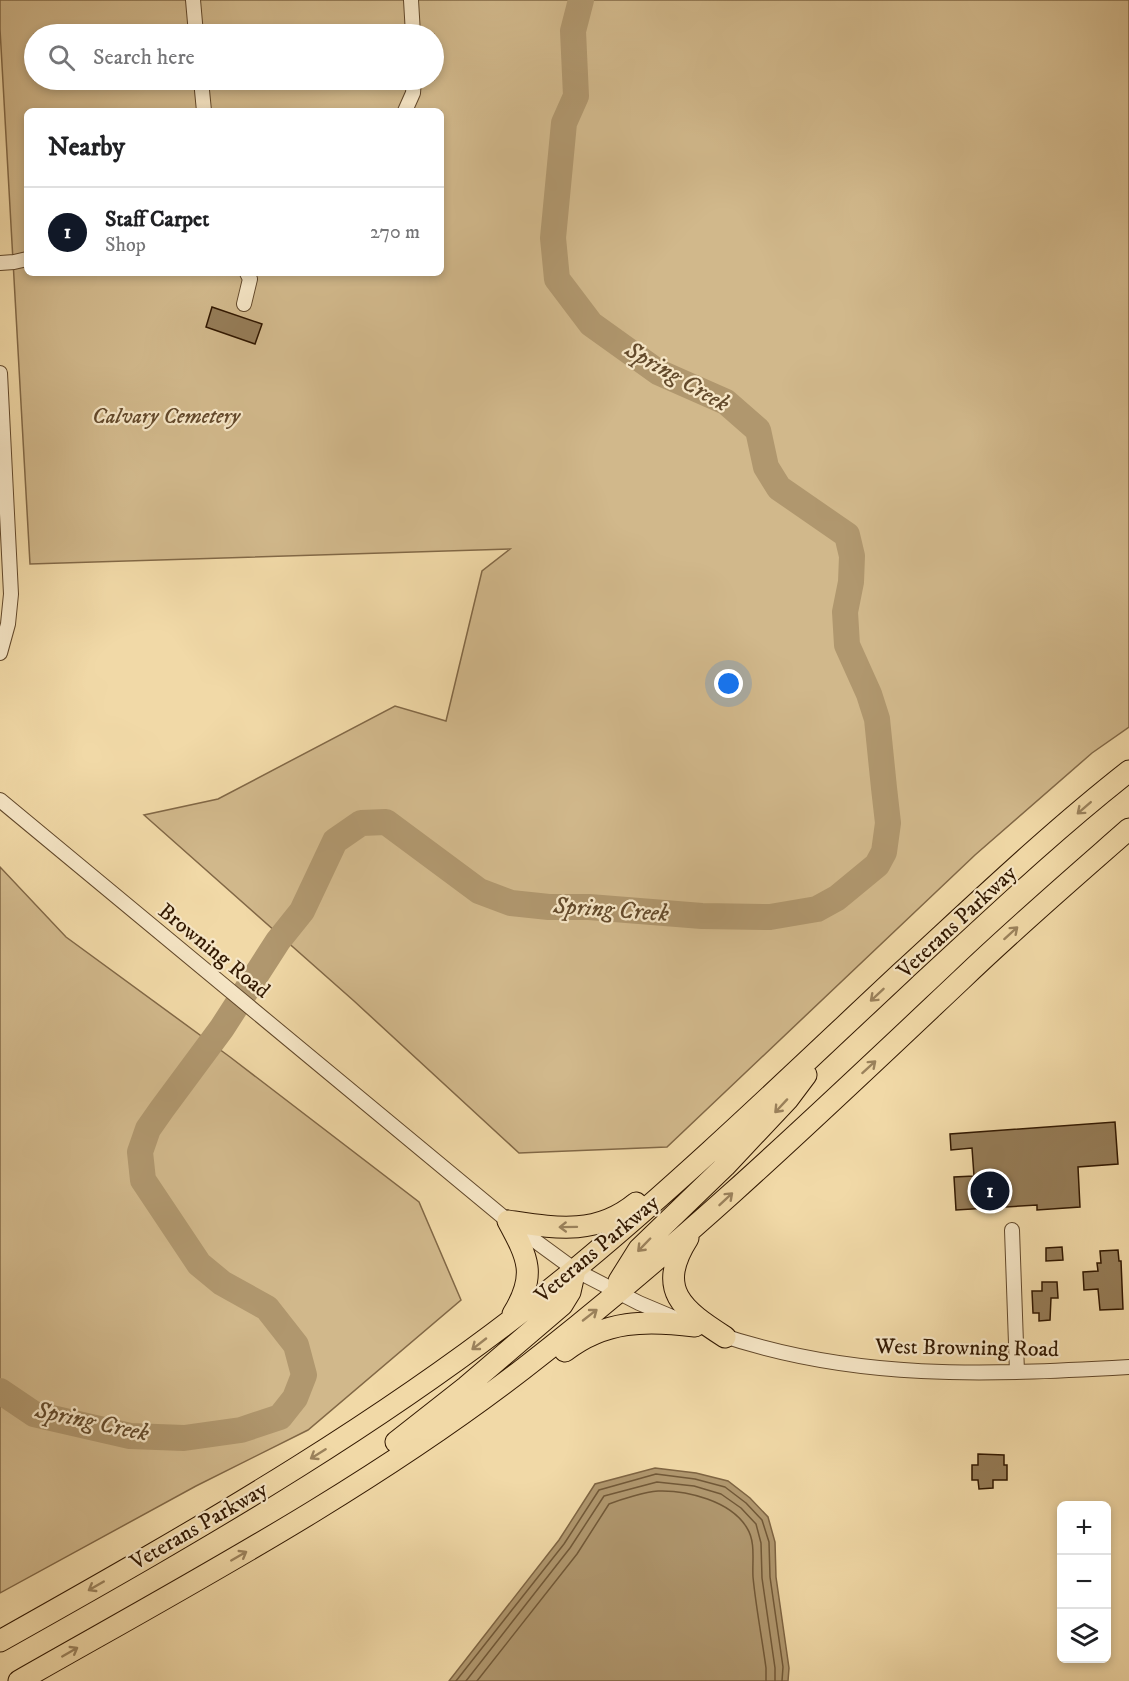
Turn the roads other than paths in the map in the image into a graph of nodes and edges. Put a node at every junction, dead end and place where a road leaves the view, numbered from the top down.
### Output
1 (193, 0) edge
2 (411, 0) edge
3 (195, 24) edge
4 (412, 24) edge
5 (202, 90) edge
6 (413, 90) edge
7 (204, 108) edge
8 (406, 108) edge
9 (24, 260) edge
10 (0, 262) edge
11 (248, 276) edge
12 (244, 304) dead end
13 (0, 374) edge
14 (5, 566) edge
15 (0, 653) edge
16 (1129, 771) edge
17 (0, 800) edge
18 (1129, 829) edge
19 (843, 1027) junction
20 (739, 1124) junction
21 (402, 1133) joint
22 (508, 1221) junction
23 (695, 1227) junction
24 (1012, 1230) dead end
25 (575, 1270) junction
26 (618, 1292) junction
27 (509, 1321) junction
28 (695, 1326) junction
29 (725, 1337) junction
30 (1129, 1367) edge
31 (1017, 1372) junction
32 (441, 1427) junction
33 (272, 1537) junction
34 (0, 1641) edge
35 (19, 1681) edge

1 - 3 street
2 - 4 street
5 - 7 street
6 - 8 street
9 - 10 street
11 - 12 street
13 - 14 street
14 - 15 street
16 -> 19 highway, Veterans Parkway
17 - 21 street, Browning Road
23 -> 18 highway, Veterans Parkway
19 - 20 highway, Veterans Parkway
19 -> 26 highway
20 -> 22 highway
20 - 25 highway, Veterans Parkway
21 - 22 street, West Browning Road
22 - 25 street, West Browning Road
22 - 27 highway
23 - 26 highway, Veterans Parkway
23 - 29 highway
24 - 31 street
25 - 26 street, West Browning Road
25 - 27 highway, Veterans Parkway
25 - 33 highway
26 - 28 street, West Browning Road
32 -> 26 highway, Veterans Parkway
27 -> 34 highway, Veterans Parkway
28 - 29 street, West Browning Road
28 - 32 highway
29 - 31 street, West Browning Road
30 - 31 street, West Browning Road
32 - 33 highway, Veterans Parkway
35 -> 33 highway, Veterans Parkway

